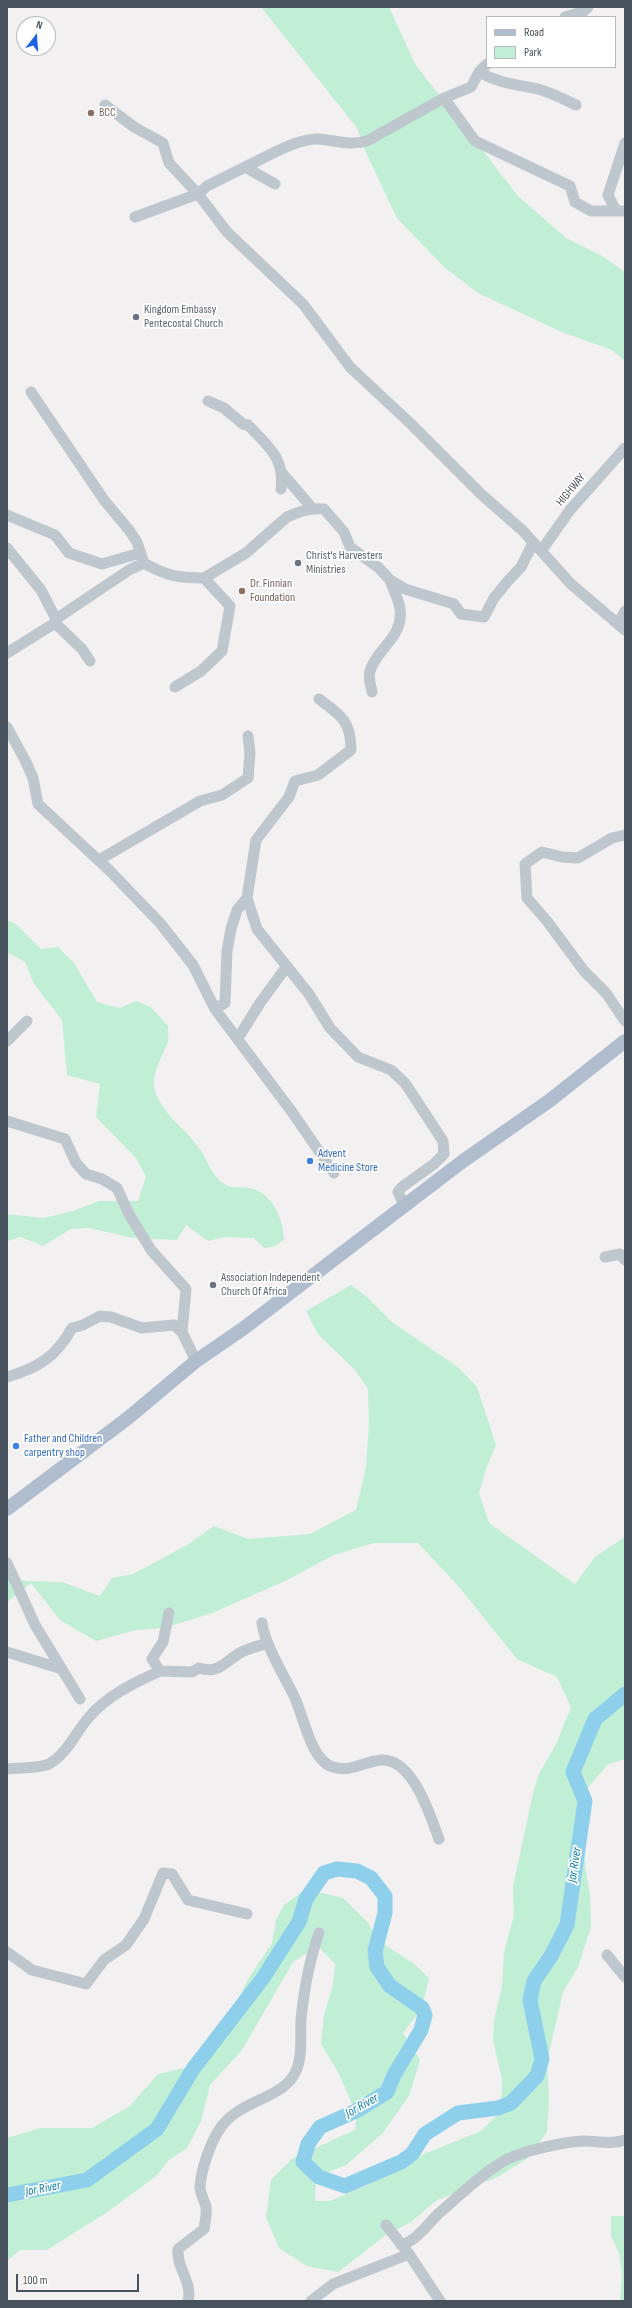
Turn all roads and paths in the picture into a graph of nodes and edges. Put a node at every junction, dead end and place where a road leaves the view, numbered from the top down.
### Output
1 (588, 7) edge
2 (568, 16) edge
3 (483, 68) edge
4 (444, 98) junction
5 (576, 105) dead end
6 (105, 106) dead end
7 (625, 143) edge
8 (245, 167) junction
9 (275, 184) dead end
10 (198, 194) junction
11 (620, 211) edge
12 (135, 216) dead end
13 (31, 392) dead end
14 (208, 401) dead end
15 (625, 448) edge
16 (283, 474) junction
17 (281, 489) dead end
18 (312, 508) junction
19 (7, 515) edge
20 (533, 543) junction
21 (7, 548) edge
22 (541, 551) junction
23 (142, 558) junction
24 (204, 578) junction
25 (390, 580) junction
26 (625, 611) edge
27 (56, 621) junction
28 (621, 627) edge
29 (7, 653) edge
30 (90, 661) dead end
31 (175, 687) dead end
32 (372, 692) dead end
33 (319, 699) dead end
34 (7, 727) edge
35 (248, 736) dead end
36 (625, 835) edge
37 (99, 860) junction
38 (247, 898) junction
39 (288, 966) junction
40 (215, 1009) junction
41 (27, 1021) dead end
42 (625, 1021) edge
43 (238, 1038) junction
44 (7, 1041) edge
45 (625, 1041) edge
46 (7, 1121) edge
47 (334, 1173) dead end
48 (404, 1206) junction
49 (605, 1257) dead end
50 (625, 1260) edge
51 (182, 1332) junction
52 (196, 1361) junction
53 (7, 1377) edge
54 (7, 1509) edge
55 (7, 1563) edge
56 (169, 1613) dead end
57 (262, 1623) dead end
58 (268, 1643) junction
59 (7, 1652) edge
60 (62, 1669) junction
61 (160, 1671) junction
62 (80, 1698) dead end
63 (7, 1769) edge
64 (438, 1839) dead end
65 (247, 1914) dead end
66 (319, 1933) dead end
67 (7, 1952) edge
68 (607, 1955) dead end
69 (625, 1977) edge
70 (625, 2140) edge
71 (386, 2226) dead end
72 (401, 2245) junction
73 (409, 2254) junction
74 (188, 2301) edge
75 (311, 2301) edge
76 (440, 2301) edge

1 - 2 street
3 - 4 street
3 - 5 street
4 - 8 street
4 - 11 street
6 - 10 street
7 - 11 street
8 - 9 street
8 - 10 street
10 - 12 street
10 - 20 street
13 - 23 street
14 - 16 street
15 - 22 street, HIGHWAY
16 - 17 street
16 - 18 street
18 - 24 street
18 - 25 street
19 - 23 street
20 - 22 street
20 - 25 street
21 - 27 street
22 - 28 street
23 - 24 street
23 - 27 street
24 - 31 street
25 - 32 street
26 - 28 street
27 - 29 street
27 - 30 street
33 - 38 street
34 - 37 street
35 - 37 street
36 - 42 street
37 - 40 street
38 - 39 street
38 - 40 street
39 - 43 street
39 - 48 street
40 - 43 street
41 - 44 street
43 - 47 street
45 - 48 main road
46 - 51 street
48 - 52 main road
49 - 50 street
51 - 52 street
51 - 53 street
52 - 54 main road
55 - 60 street
56 - 61 street
57 - 58 street
58 - 61 street
58 - 64 street
59 - 60 street
60 - 62 street
61 - 63 street
65 - 67 street
66 - 74 street
68 - 69 street
70 - 72 street
71 - 72 street
72 - 73 street
73 - 75 street
73 - 76 street

